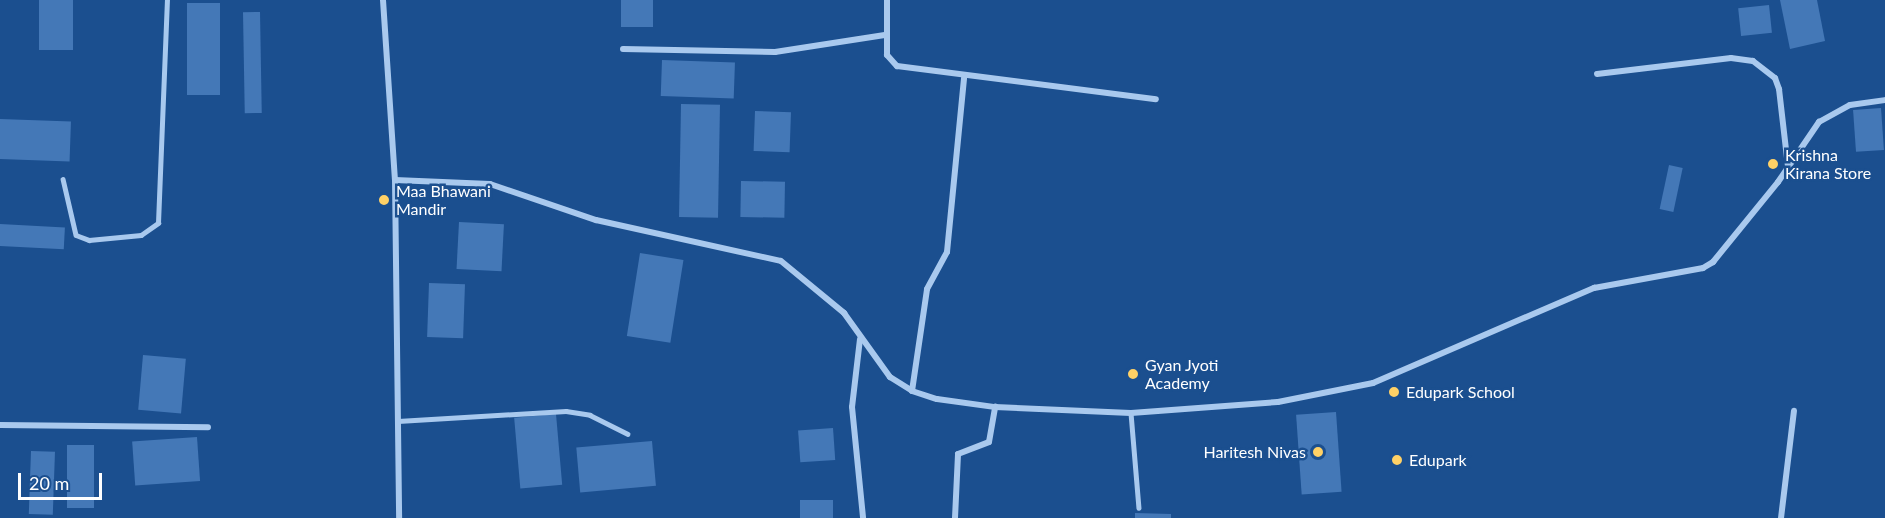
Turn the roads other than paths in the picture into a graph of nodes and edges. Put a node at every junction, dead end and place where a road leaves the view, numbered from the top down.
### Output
1 (167, 0) edge
2 (383, 0) edge
3 (887, 0) edge
4 (885, 35) junction
5 (623, 49) dead end
6 (1597, 74) dead end
7 (964, 78) junction
8 (1156, 99) dead end
9 (1885, 100) edge
10 (1788, 168) junction
11 (63, 179) dead end
12 (395, 180) junction
13 (860, 338) junction
14 (912, 392) junction
15 (995, 408) junction
16 (1794, 411) dead end
17 (1131, 413) junction
18 (398, 421) junction
19 (0, 425) edge
20 (208, 427) dead end
21 (628, 434) dead end
22 (1139, 508) dead end
23 (399, 518) edge
24 (863, 518) edge
25 (954, 518) edge
26 (1781, 518) edge

1 - 11 lane
2 - 12 street
3 - 4 street
4 - 5 street
4 - 7 street
6 - 10 street
7 - 8 street
7 - 14 street
9 - 10 street
10 - 17 street
12 - 13 street
12 - 18 street
13 - 14 street
13 - 24 street
14 - 15 street
15 - 17 street
15 - 25 street
16 - 26 street
17 - 22 lane
18 - 21 lane
18 - 23 street
19 - 20 street

